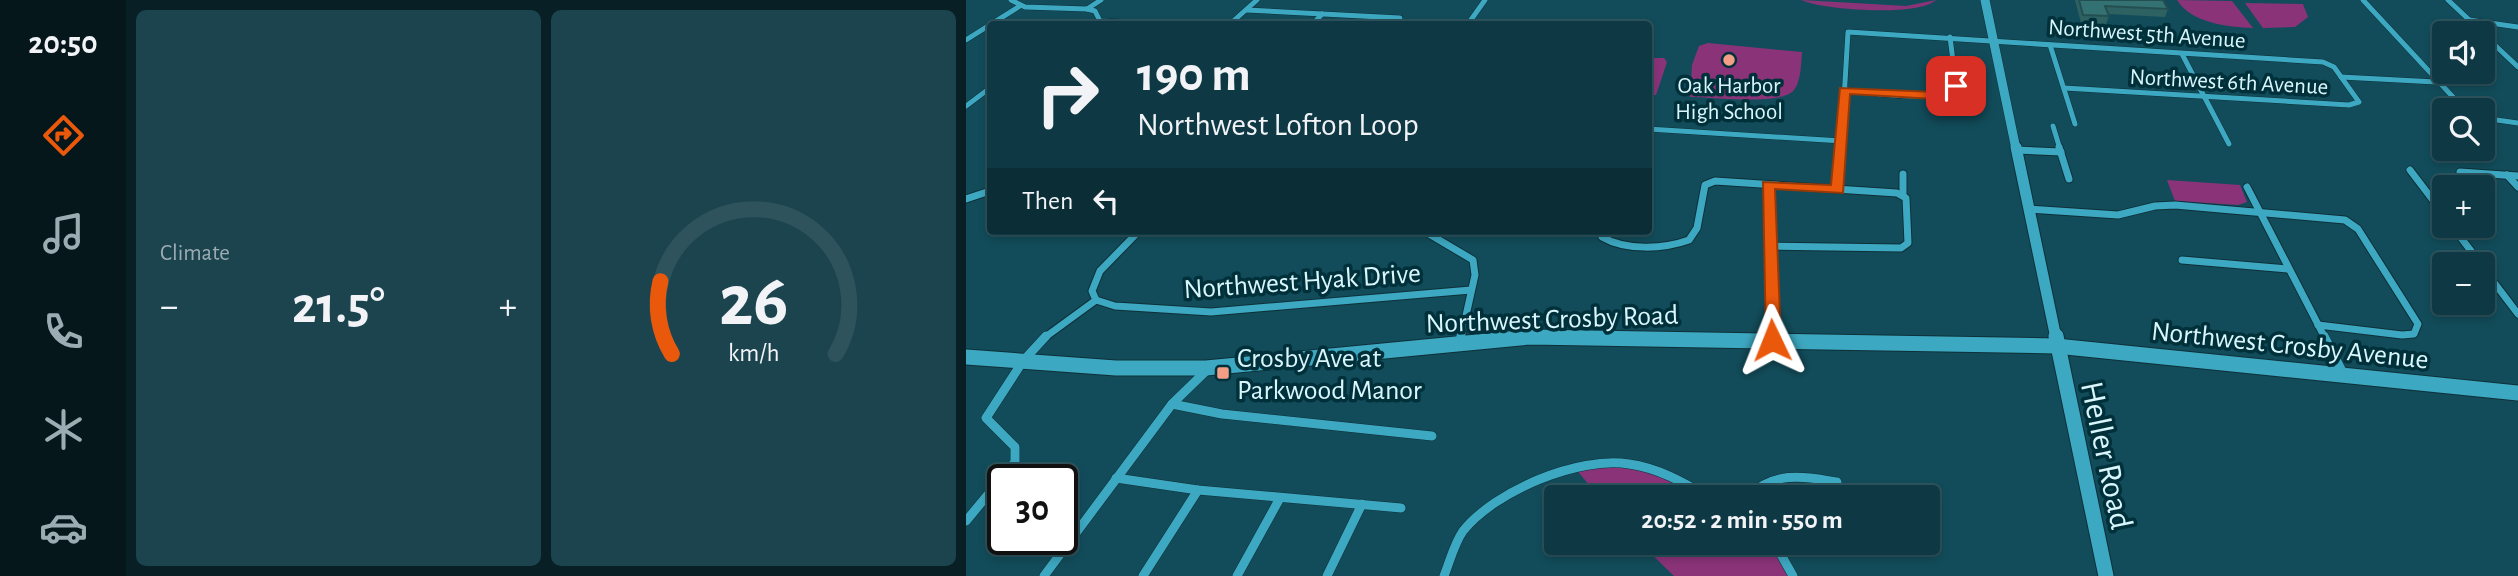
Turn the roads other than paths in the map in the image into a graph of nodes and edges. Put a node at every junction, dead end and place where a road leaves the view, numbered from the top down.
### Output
1 (1011, 0) edge
2 (1101, 0) edge
3 (1258, 0) edge
4 (1485, 0) edge
5 (1985, 0) edge
6 (2363, 0) edge
7 (2448, 0) edge
8 (1020, 6) junction
9 (1087, 9) junction
10 (1246, 10) junction
11 (1322, 14) junction
12 (2469, 20) joint
13 (996, 21) edge
14 (1100, 21) edge
15 (1233, 21) edge
16 (1316, 21) edge
17 (1398, 21) edge
18 (1470, 21) edge
19 (987, 27) edge
20 (2518, 27) edge
21 (1950, 37) junction
22 (966, 40) edge
23 (1993, 40) junction
24 (2050, 45) junction
25 (2495, 45) edge
26 (2182, 54) junction
27 (2518, 67) edge
28 (2341, 77) junction
29 (2432, 78) edge
30 (2432, 82) edge
31 (2438, 84) edge
32 (2064, 89) junction
33 (987, 90) edge
34 (1844, 90) junction
35 (981, 95) junction
36 (987, 96) edge
37 (2204, 97) junction
38 (2453, 98) edge
39 (966, 106) edge
40 (2495, 119) edge
41 (2518, 122) edge
42 (2076, 124) dead end
43 (2053, 126) dead end
44 (1652, 129) edge
45 (1842, 141) junction
46 (2229, 144) dead end
47 (2015, 150) junction
48 (2061, 152) junction
49 (2410, 170) dead end
50 (2460, 172) dead end
51 (1903, 174) dead end
52 (2507, 175) junction
53 (2518, 176) edge
54 (2069, 179) dead end
55 (1768, 185) junction
56 (2247, 187) dead end
57 (2518, 187) edge
58 (1838, 190) junction
59 (987, 192) edge
60 (1903, 194) junction
61 (966, 199) edge
62 (2432, 199) edge
63 (2027, 209) junction
64 (2259, 211) junction
65 (1135, 235) edge
66 (1432, 235) edge
67 (1603, 235) edge
68 (1768, 246) junction
69 (2182, 260) dead end
70 (2288, 269) junction
71 (2495, 283) edge
72 (1471, 290) junction
73 (1096, 300) junction
74 (2518, 314) edge
75 (2318, 325) junction
76 (1772, 340) junction
77 (1460, 342) junction
78 (2056, 346) junction
79 (966, 357) edge
80 (1021, 361) junction
81 (1208, 368) junction
82 (2343, 373) junction
83 (2518, 393) edge
84 (1172, 404) junction
85 (1432, 436) dead end
86 (1116, 478) junction
87 (1837, 482) dead end
88 (1688, 485) edge
89 (1760, 485) edge
90 (1199, 490) junction
91 (1280, 498) junction
92 (1362, 504) junction
93 (1401, 508) dead end
94 (966, 521) edge
95 (1784, 555) edge
96 (1044, 576) edge
97 (1143, 576) edge
98 (1237, 576) edge
99 (1327, 576) edge
100 (1444, 576) edge
101 (1793, 576) edge
102 (2106, 576) edge

1 - 8 street
2 - 9 street
3 - 10 street
4 - 18 street
5 - 23 street
6 - 29 street
7 - 12 street
8 - 9 street
8 - 13 street
9 - 14 street
10 - 11 street
10 - 15 street
11 - 16 street
11 - 17 street
12 - 20 street
19 - 22 street
21 - 23 street, Northwest 5th Avenue
21 - 34 street, Northwest 5th Avenue
21 - 34 street
23 - 24 street, Northwest 5th Avenue
23 - 47 street
24 - 26 street, Northwest 5th Avenue
24 - 32 street
25 - 27 street
26 - 28 street, Northwest 5th Avenue
26 - 37 street
28 - 30 street, Northwest 5th Avenue
28 - 37 street, Northwest 6th Avenue
31 - 38 street
32 - 37 street, Northwest 6th Avenue
32 - 42 street
33 - 35 street
34 - 45 street
35 - 36 street
35 - 39 street
37 - 46 street
40 - 41 street
43 - 48 street
44 - 45 street
45 - 58 street
47 - 48 street
47 - 63 street
48 - 54 street
49 - 62 street
50 - 52 street
51 - 60 street
52 - 53 street
52 - 57 street
55 - 58 street
55 - 67 street
55 - 68 street
56 - 64 street
58 - 60 street
59 - 61 street
60 - 68 street
63 - 64 street
63 - 78 street
64 - 70 street
64 - 75 street
65 - 73 street
66 - 72 street
68 - 76 street
69 - 70 street
70 - 75 street
71 - 74 street
72 - 73 street, Northwest Hyak Drive
72 - 77 street
73 - 80 street
75 - 82 street
76 - 77 street, Northwest Crosby Road
76 - 78 street, Northwest Crosby Road
77 - 81 street, Northwest Crosby Road
78 - 82 street, Northwest Crosby Avenue
78 - 102 street, Heller Road
79 - 80 street, Northwest Crosby Road
80 - 81 street, Northwest Crosby Road
80 - 94 street
81 - 84 street
82 - 83 street, Northwest Crosby Avenue
84 - 85 street
84 - 86 street
86 - 90 street
86 - 96 street
87 - 89 street
88 - 100 street
90 - 91 street
90 - 97 street
91 - 92 street
91 - 98 street
92 - 93 street
92 - 99 street
95 - 101 street

